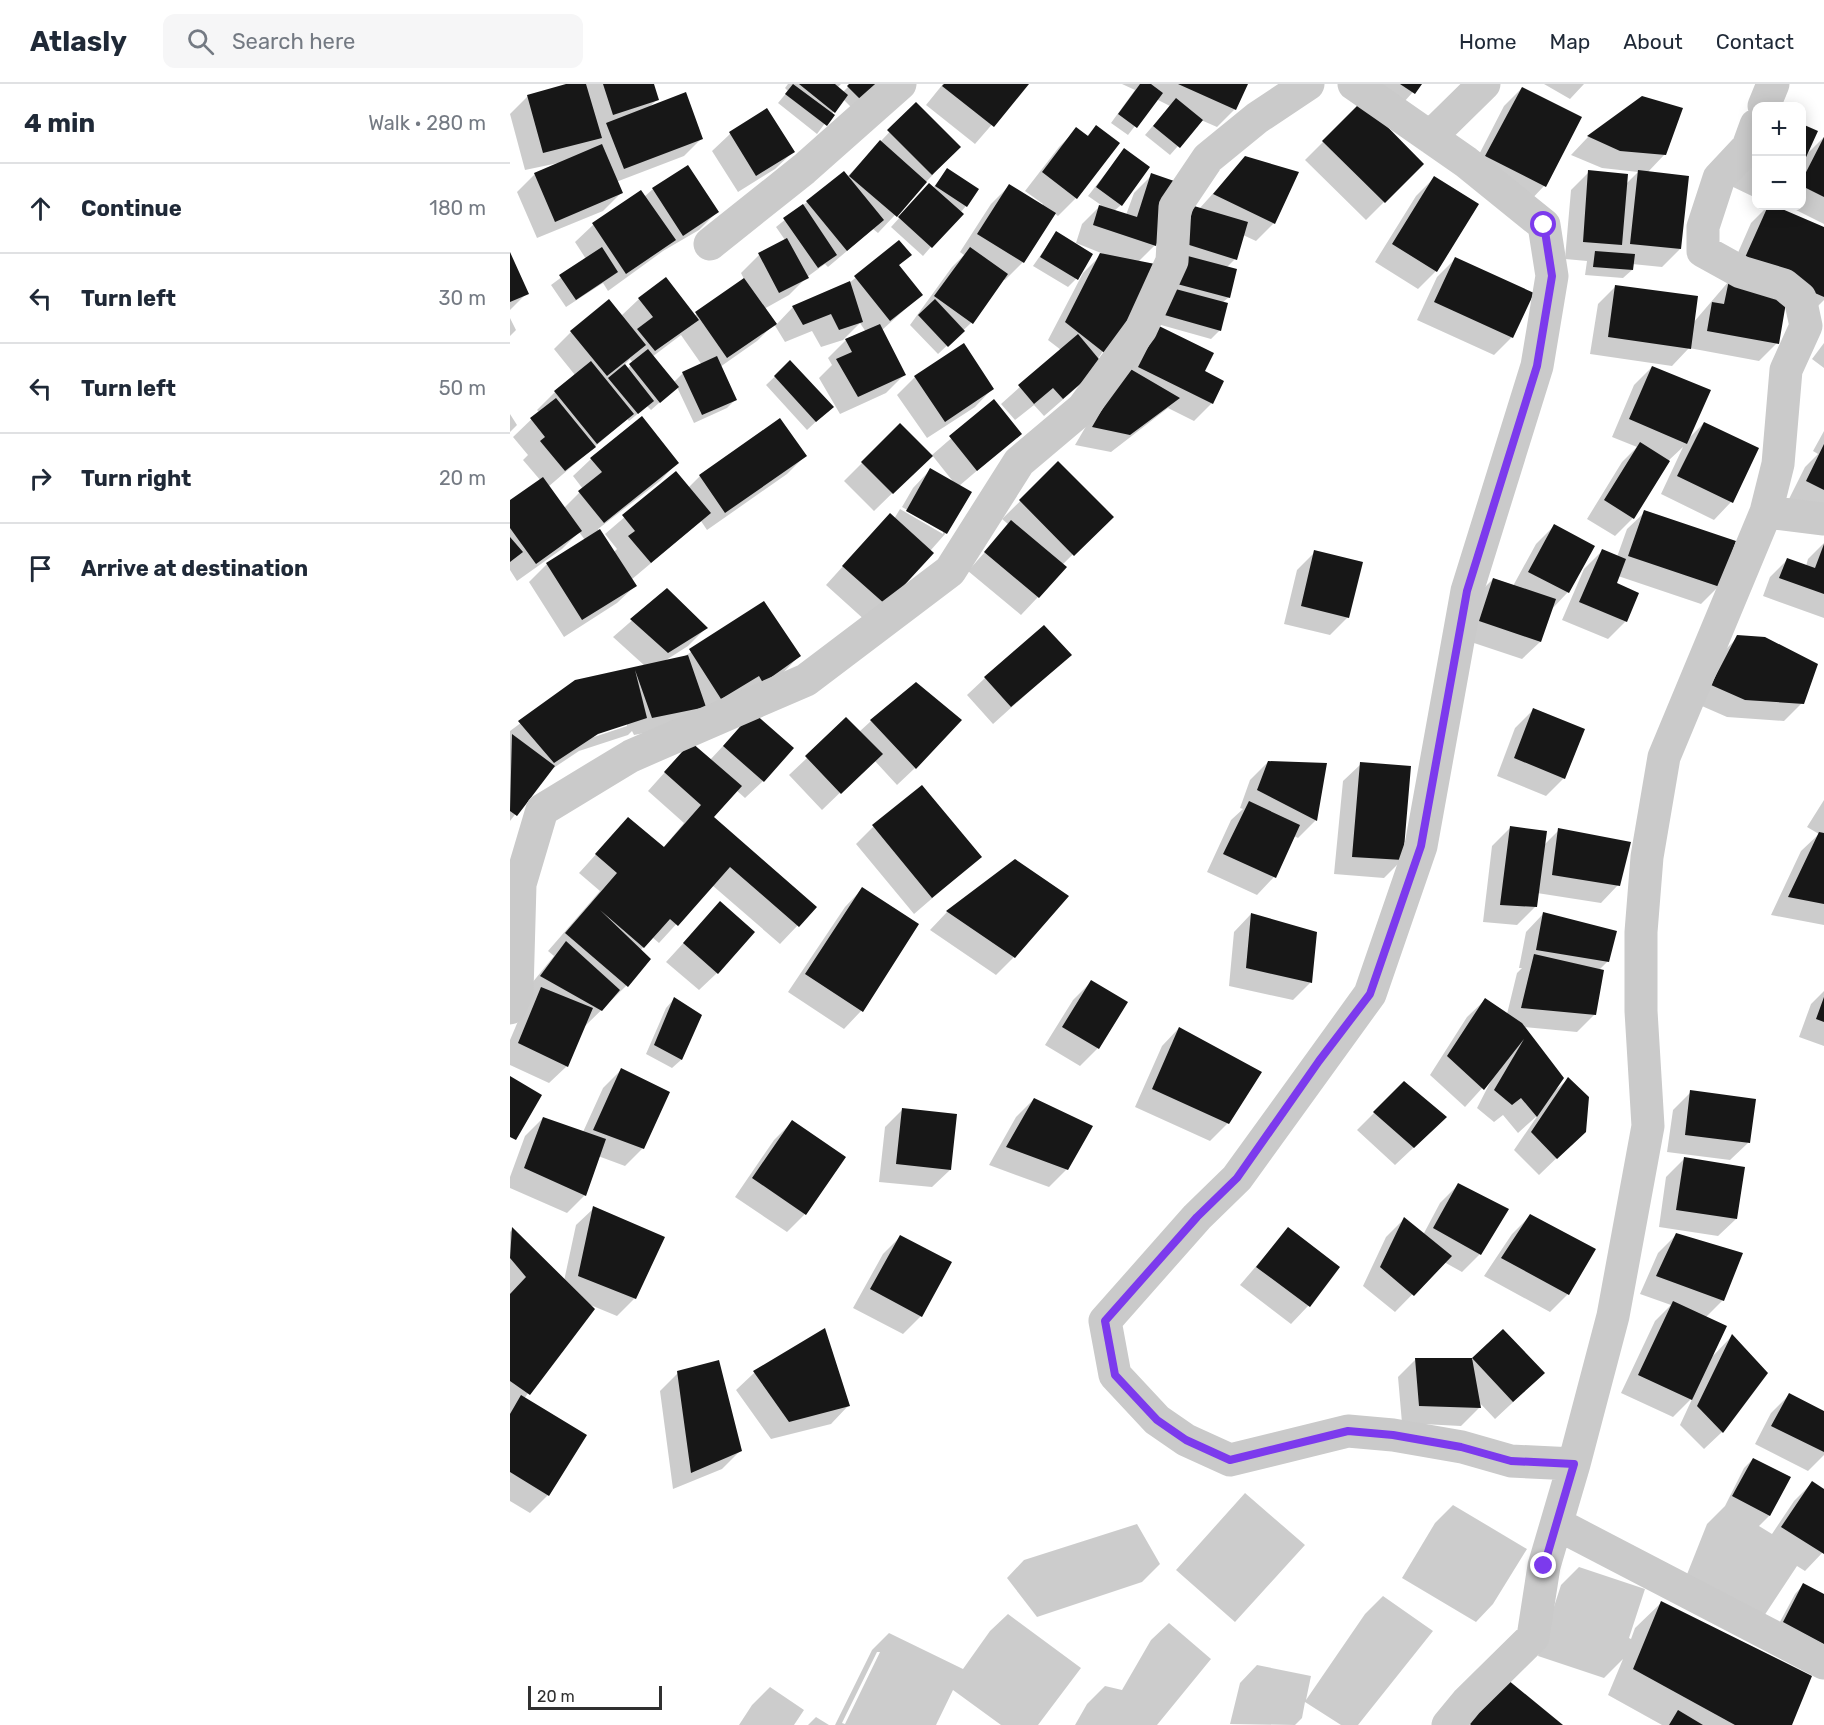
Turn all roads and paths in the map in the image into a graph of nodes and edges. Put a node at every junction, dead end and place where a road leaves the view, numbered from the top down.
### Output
1 (900, 84) edge
2 (1308, 84) edge
3 (1354, 84) edge
4 (1484, 84) edge
5 (1773, 84) edge
6 (1766, 102) edge
7 (1752, 136) edge
8 (1430, 137) junction
9 (711, 243) dead end
10 (1766, 513) junction
11 (1824, 519) edge
12 (510, 1008) edge
13 (1574, 1464) junction
14 (1557, 1524) junction
15 (1824, 1663) edge
16 (1448, 1725) edge

1 - 9 street
2 - 12 street
3 - 8 street
4 - 8 street
5 - 6 street
7 - 10 street
8 - 13 street
10 - 11 street
10 - 13 street
13 - 14 street
14 - 15 street
14 - 16 street

